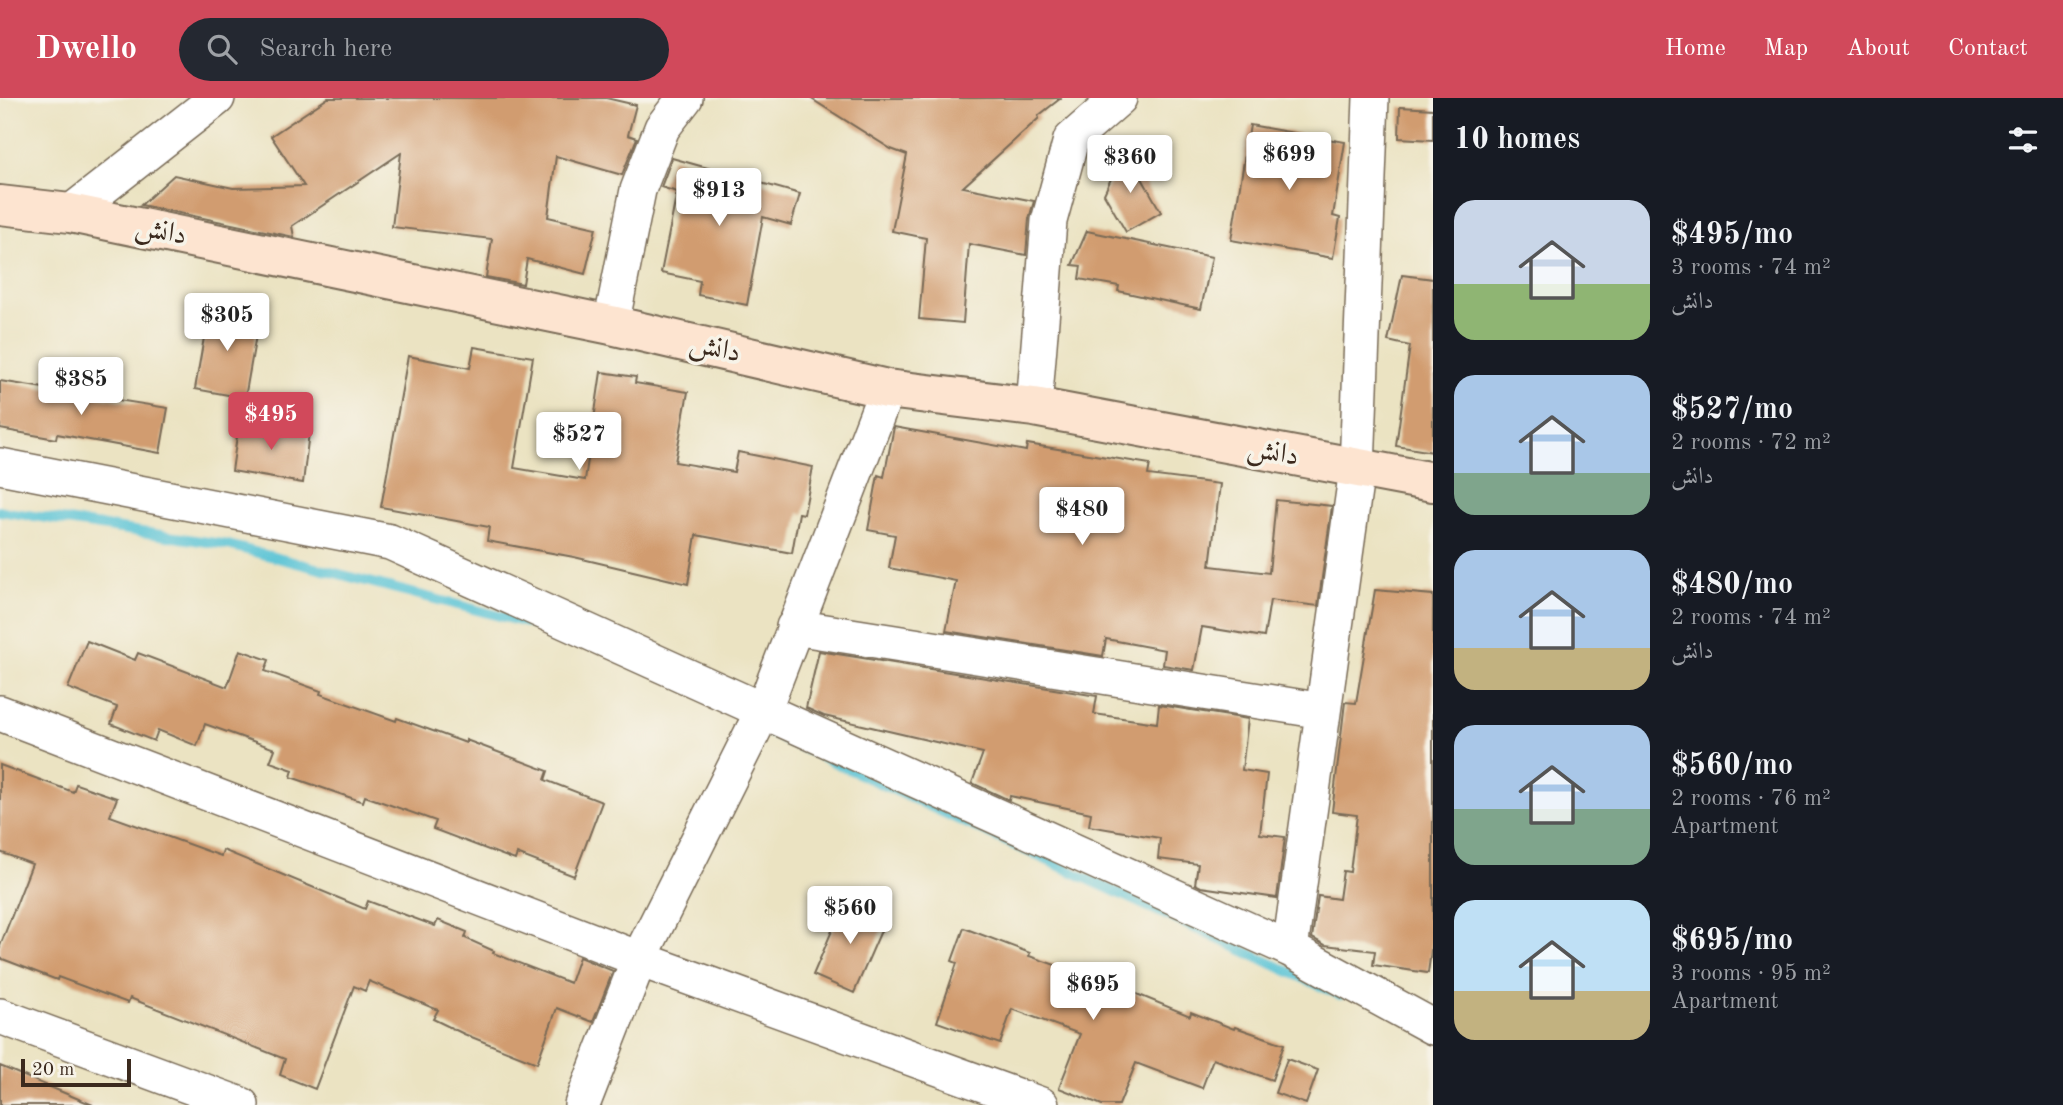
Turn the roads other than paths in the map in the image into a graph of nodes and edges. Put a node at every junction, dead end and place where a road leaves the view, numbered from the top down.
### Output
1 (216, 98) edge
2 (685, 98) edge
3 (1119, 98) edge
4 (1371, 98) edge
5 (0, 205) edge
6 (70, 213) junction
7 (611, 325) junction
8 (887, 389) junction
9 (1034, 407) junction
10 (0, 466) edge
11 (1357, 469) junction
12 (1433, 482) edge
13 (793, 627) junction
14 (1323, 710) junction
15 (763, 711) junction
16 (0, 713) edge
17 (1290, 949) junction
18 (639, 959) junction
19 (0, 1016) edge
20 (1433, 1027) edge
21 (241, 1105) edge
22 (582, 1105) edge
23 (1041, 1105) edge

1 - 6 street
2 - 7 street
3 - 9 street
4 - 11 street
5 - 6 main road, دانش
6 - 7 main road, دانش
7 - 8 main road, دانش
8 - 9 main road, دانش
8 - 13 street
9 - 11 main road, دانش
10 - 15 street
11 - 12 main road, دانش
11 - 14 street
13 - 14 street
13 - 15 street
14 - 17 street
15 - 17 street
15 - 18 street
16 - 18 street
17 - 20 street
18 - 22 street
18 - 23 street
19 - 21 street

